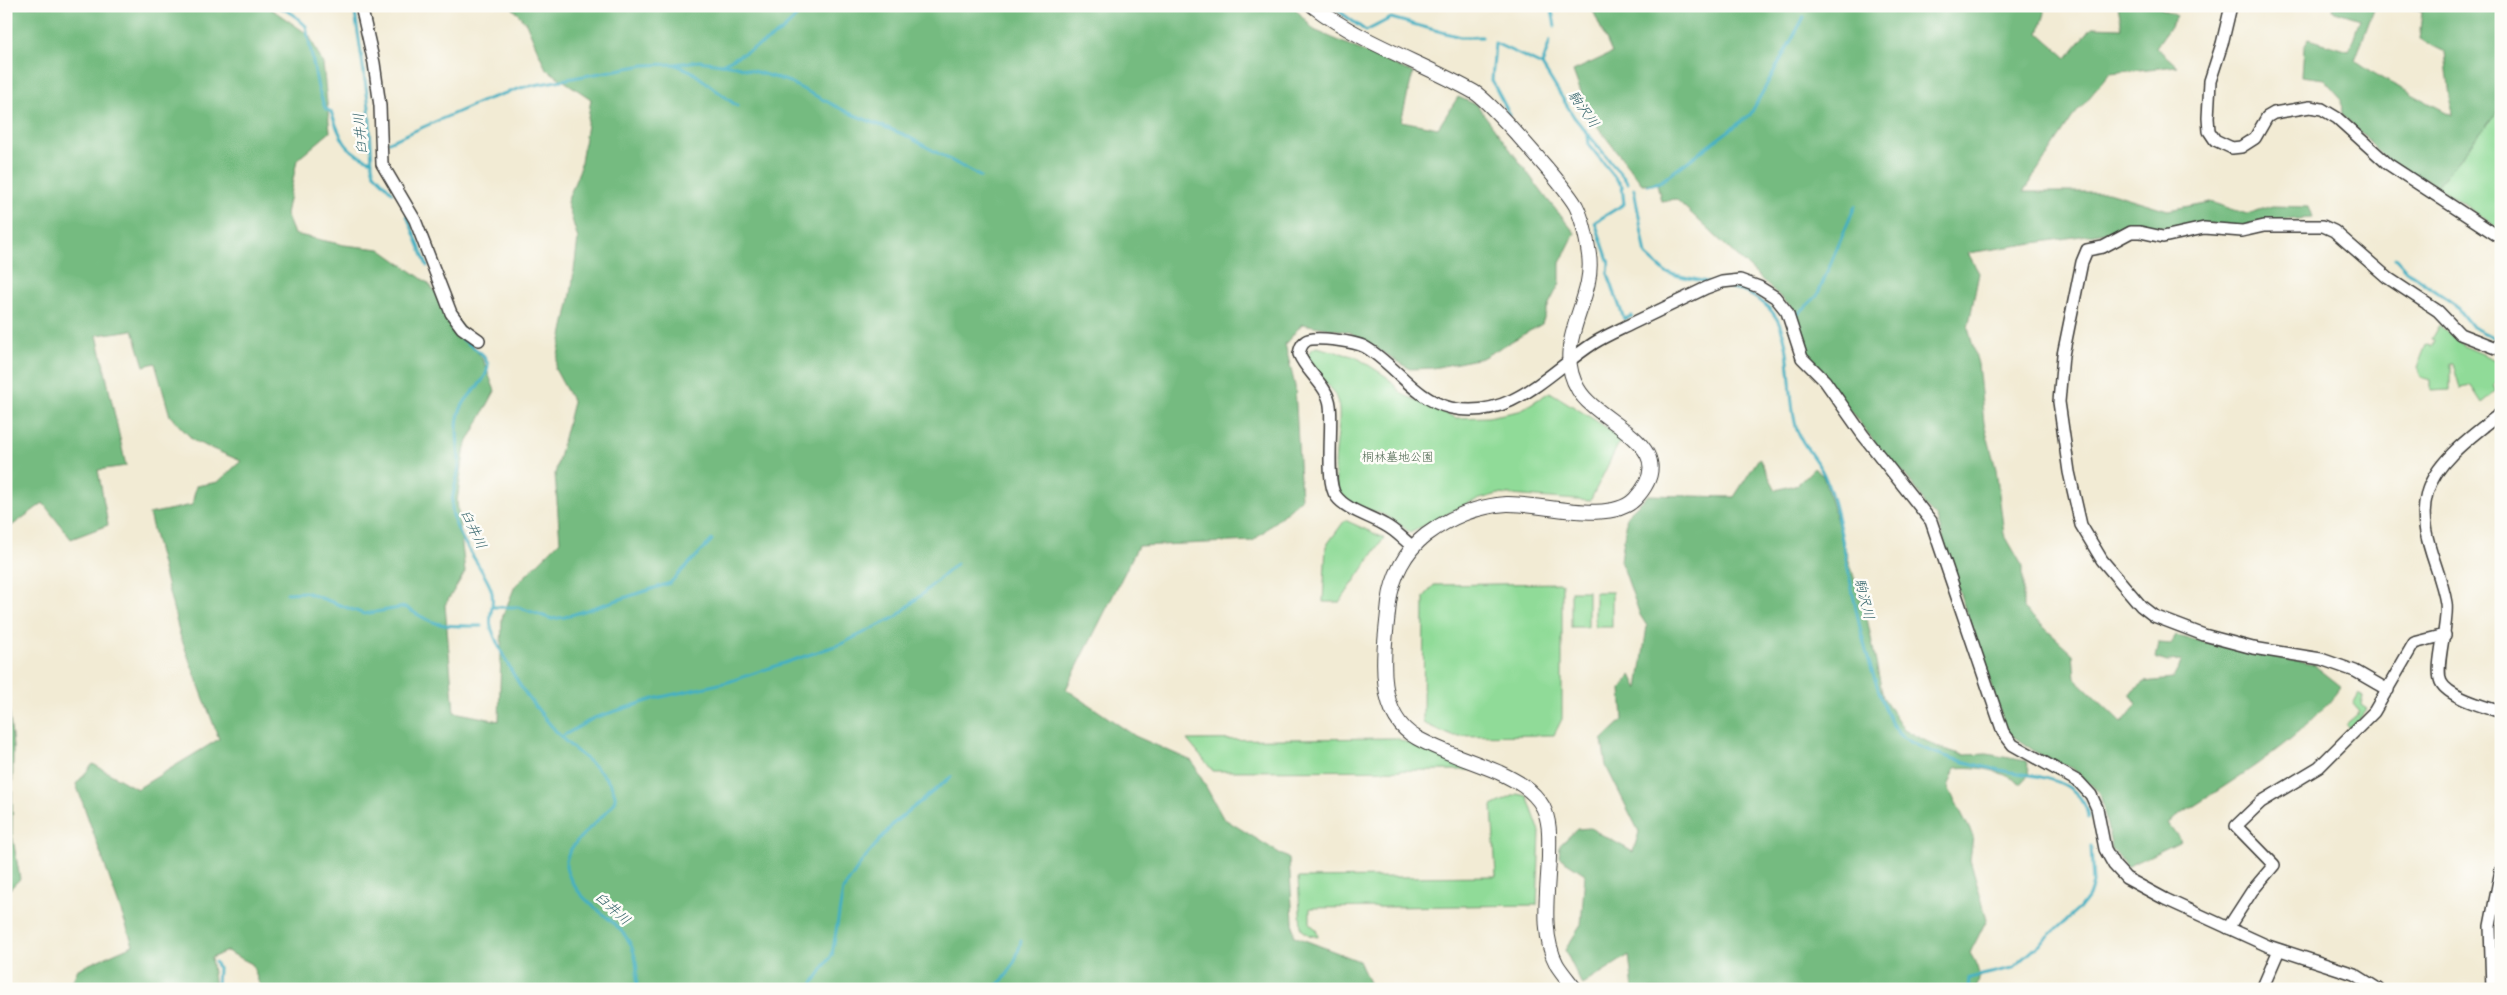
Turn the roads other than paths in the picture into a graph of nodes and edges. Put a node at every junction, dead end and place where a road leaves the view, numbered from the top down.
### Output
1 (362, 6) edge
2 (1312, 6) edge
3 (2231, 6) edge
4 (2501, 238) edge
5 (479, 340) dead end
6 (2501, 350) edge
7 (1569, 362) junction
8 (2501, 412) edge
9 (1412, 546) junction
10 (2445, 636) junction
11 (2388, 690) junction
12 (2501, 712) edge
13 (2501, 870) edge
14 (2228, 928) junction
15 (2279, 950) junction
16 (1575, 989) edge
17 (2262, 989) edge
18 (2378, 989) edge
19 (2492, 989) edge

1 - 5 street
2 - 7 street
3 - 4 street
6 - 11 street
7 - 9 street
7 - 9 street
7 - 14 street
8 - 10 street
9 - 16 street
10 - 11 street
10 - 12 street
11 - 14 street
13 - 19 street
14 - 15 street
15 - 17 street
15 - 18 street

